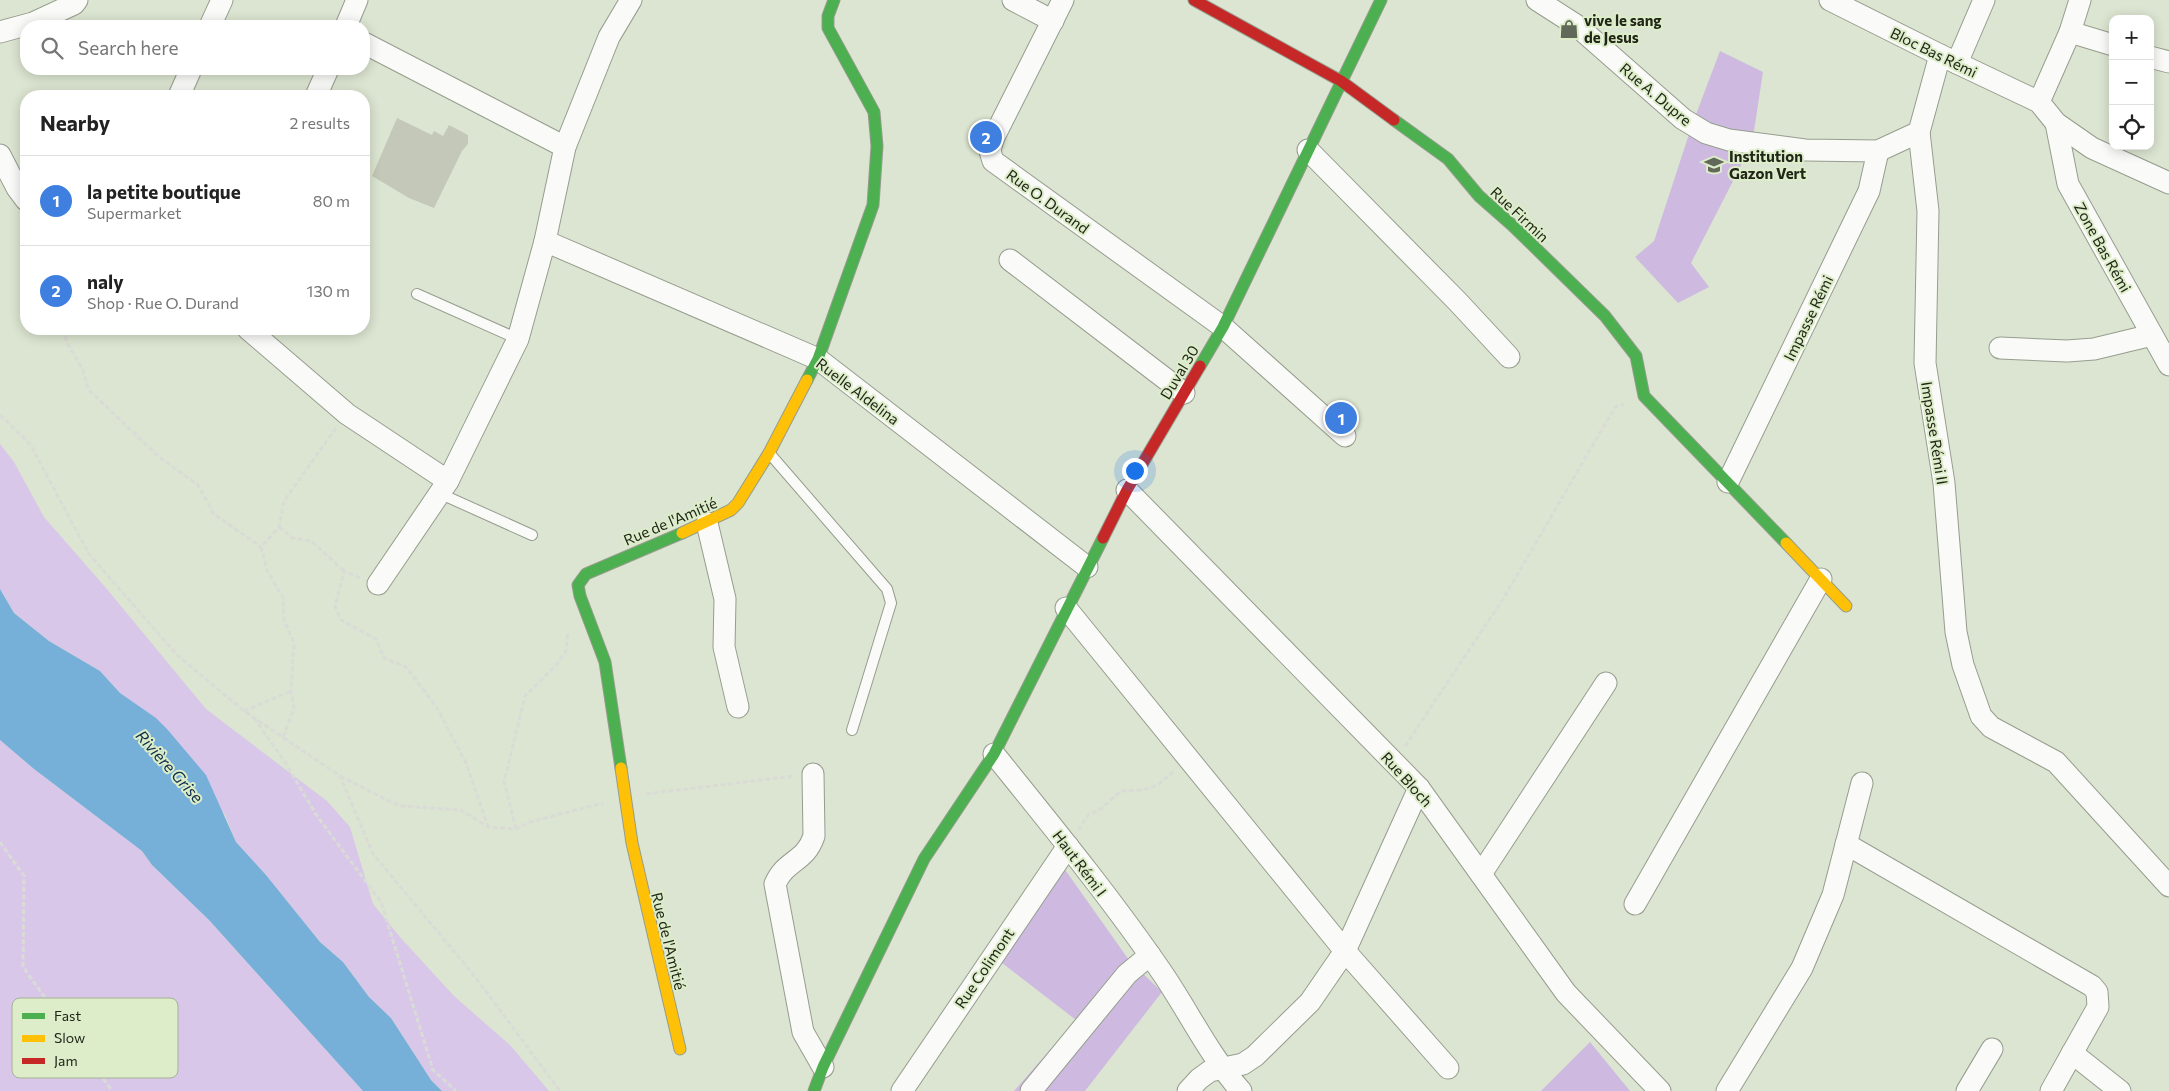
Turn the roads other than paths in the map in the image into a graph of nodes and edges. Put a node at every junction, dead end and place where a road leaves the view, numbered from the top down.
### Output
1 (76, 0) edge
2 (222, 0) edge
3 (357, 0) edge
4 (631, 0) edge
5 (834, 0) edge
6 (1013, 0) edge
7 (1063, 0) edge
8 (1194, 0) edge
9 (1381, 0) edge
10 (1537, 0) edge
11 (1830, 0) edge
12 (1984, 0) edge
13 (2080, 0) edge
14 (39, 20) edge
15 (213, 20) edge
16 (349, 20) edge
17 (1053, 21) junction
18 (20, 27) edge
19 (0, 32) edge
20 (2070, 32) junction
21 (2109, 44) edge
22 (370, 46) edge
23 (2154, 58) edge
24 (1948, 59) junction
25 (2169, 62) edge
26 (188, 75) edge
27 (325, 75) edge
28 (1341, 81) junction
29 (181, 90) edge
30 (319, 90) edge
31 (2039, 102) junction
32 (2056, 123) junction
33 (1919, 132) junction
34 (566, 147) junction
35 (1308, 150) junction
36 (1878, 150) junction
37 (0, 156) edge
38 (2169, 183) edge
39 (20, 192) edge
40 (545, 241) junction
41 (1010, 260) dead end
42 (417, 294) dead end
43 (1223, 328) junction
44 (255, 335) edge
45 (2152, 335) junction
46 (518, 339) junction
47 (2000, 348) dead end
48 (1509, 357) dead end
49 (818, 359) junction
50 (2169, 365) edge
51 (1184, 393) junction
52 (1345, 436) dead end
53 (769, 453) junction
54 (1728, 482) junction
55 (444, 488) junction
56 (1127, 490) junction
57 (707, 523) junction
58 (532, 536) dead end
59 (1087, 568) junction
60 (1821, 579) junction
61 (378, 584) road end
62 (1846, 606) dead end
63 (1066, 608) junction
64 (1606, 683) dead end
65 (738, 707) dead end
66 (852, 730) dead end
67 (994, 754) junction
68 (813, 774) road end
69 (1862, 783) dead end
70 (1419, 788) junction
71 (1846, 844) junction
72 (1068, 846) junction
73 (1481, 874) junction
74 (2169, 886) edge
75 (1635, 904) dead end
76 (1345, 951) junction
77 (1150, 955) junction
78 (680, 1049) dead end
79 (1992, 1049) dead end
80 (2072, 1053) junction
81 (823, 1067) junction
82 (1222, 1068) junction
83 (1448, 1068) dead end
84 (814, 1091) edge
85 (902, 1091) edge
86 (1031, 1091) edge
87 (1188, 1091) edge
88 (1241, 1091) edge
89 (1660, 1091) edge
90 (1727, 1091) edge
91 (1966, 1091) edge
92 (2051, 1091) edge
93 (2120, 1091) edge

1 - 14 street
2 - 15 street
3 - 16 street
4 - 34 street
5 - 49 street, Rue de l'Amitié
6 - 17 street
7 - 17 street, Rue O. Durand
8 - 28 street, Rue Firmin
9 - 28 street, Duval 30
10 - 36 street, Rue A. Dupre
11 - 24 street, Bloc Bas Rémi
12 - 24 street
13 - 20 street
17 - 43 street, Rue O. Durand
18 - 19 street
20 - 21 street
20 - 31 street
22 - 34 street
23 - 25 street
24 - 31 street, Bloc Bas Rémi
24 - 33 street
26 - 29 street
27 - 30 street
28 - 35 street, Duval 30
28 - 54 street, Rue Firmin
31 - 32 street
32 - 38 street
32 - 45 street, Zone Bas Rémi
33 - 36 street, Rue A. Dupre
33 - 74 street, Impasse Rémi II
34 - 40 street
35 - 43 street, Duval 30
35 - 48 street
36 - 54 street, Impasse Rémi
37 - 39 street
40 - 46 street
40 - 49 street, Ruelle Aldelina
41 - 51 street
42 - 46 lane
43 - 51 street, Duval 30
43 - 52 street
44 - 55 street
45 - 47 street
45 - 50 street, Zone Bas Rémi
46 - 55 street
49 - 53 street, Rue de l'Amitié
49 - 59 street, Ruelle Aldelina
51 - 56 street, Duval 30
53 - 57 street, Rue de l'Amitié
53 - 66 lane
54 - 60 street
55 - 58 lane
55 - 61 street
56 - 59 street, Duval 30
56 - 70 street, Rue Bloch
57 - 65 street
57 - 78 street, Rue de l'Amitié
59 - 63 street, Duval 30
60 - 62 street
60 - 75 street
63 - 67 street, Duval 30
63 - 76 street
64 - 73 street
67 - 72 street, Haut Rémi I
67 - 81 street, Duval 30
68 - 81 street
69 - 71 street
70 - 73 street, Rue Bloch
70 - 76 street
71 - 80 street
71 - 90 street
72 - 77 street, Haut Rémi I
72 - 85 street, Rue Colimont
73 - 89 street, Rue Bloch
76 - 82 street
76 - 83 street
77 - 82 street, Haut Rémi I
77 - 86 street
79 - 91 street
80 - 92 street
80 - 93 street
81 - 84 street, Duval 30
82 - 87 street
82 - 88 street, Haut Rémi I

